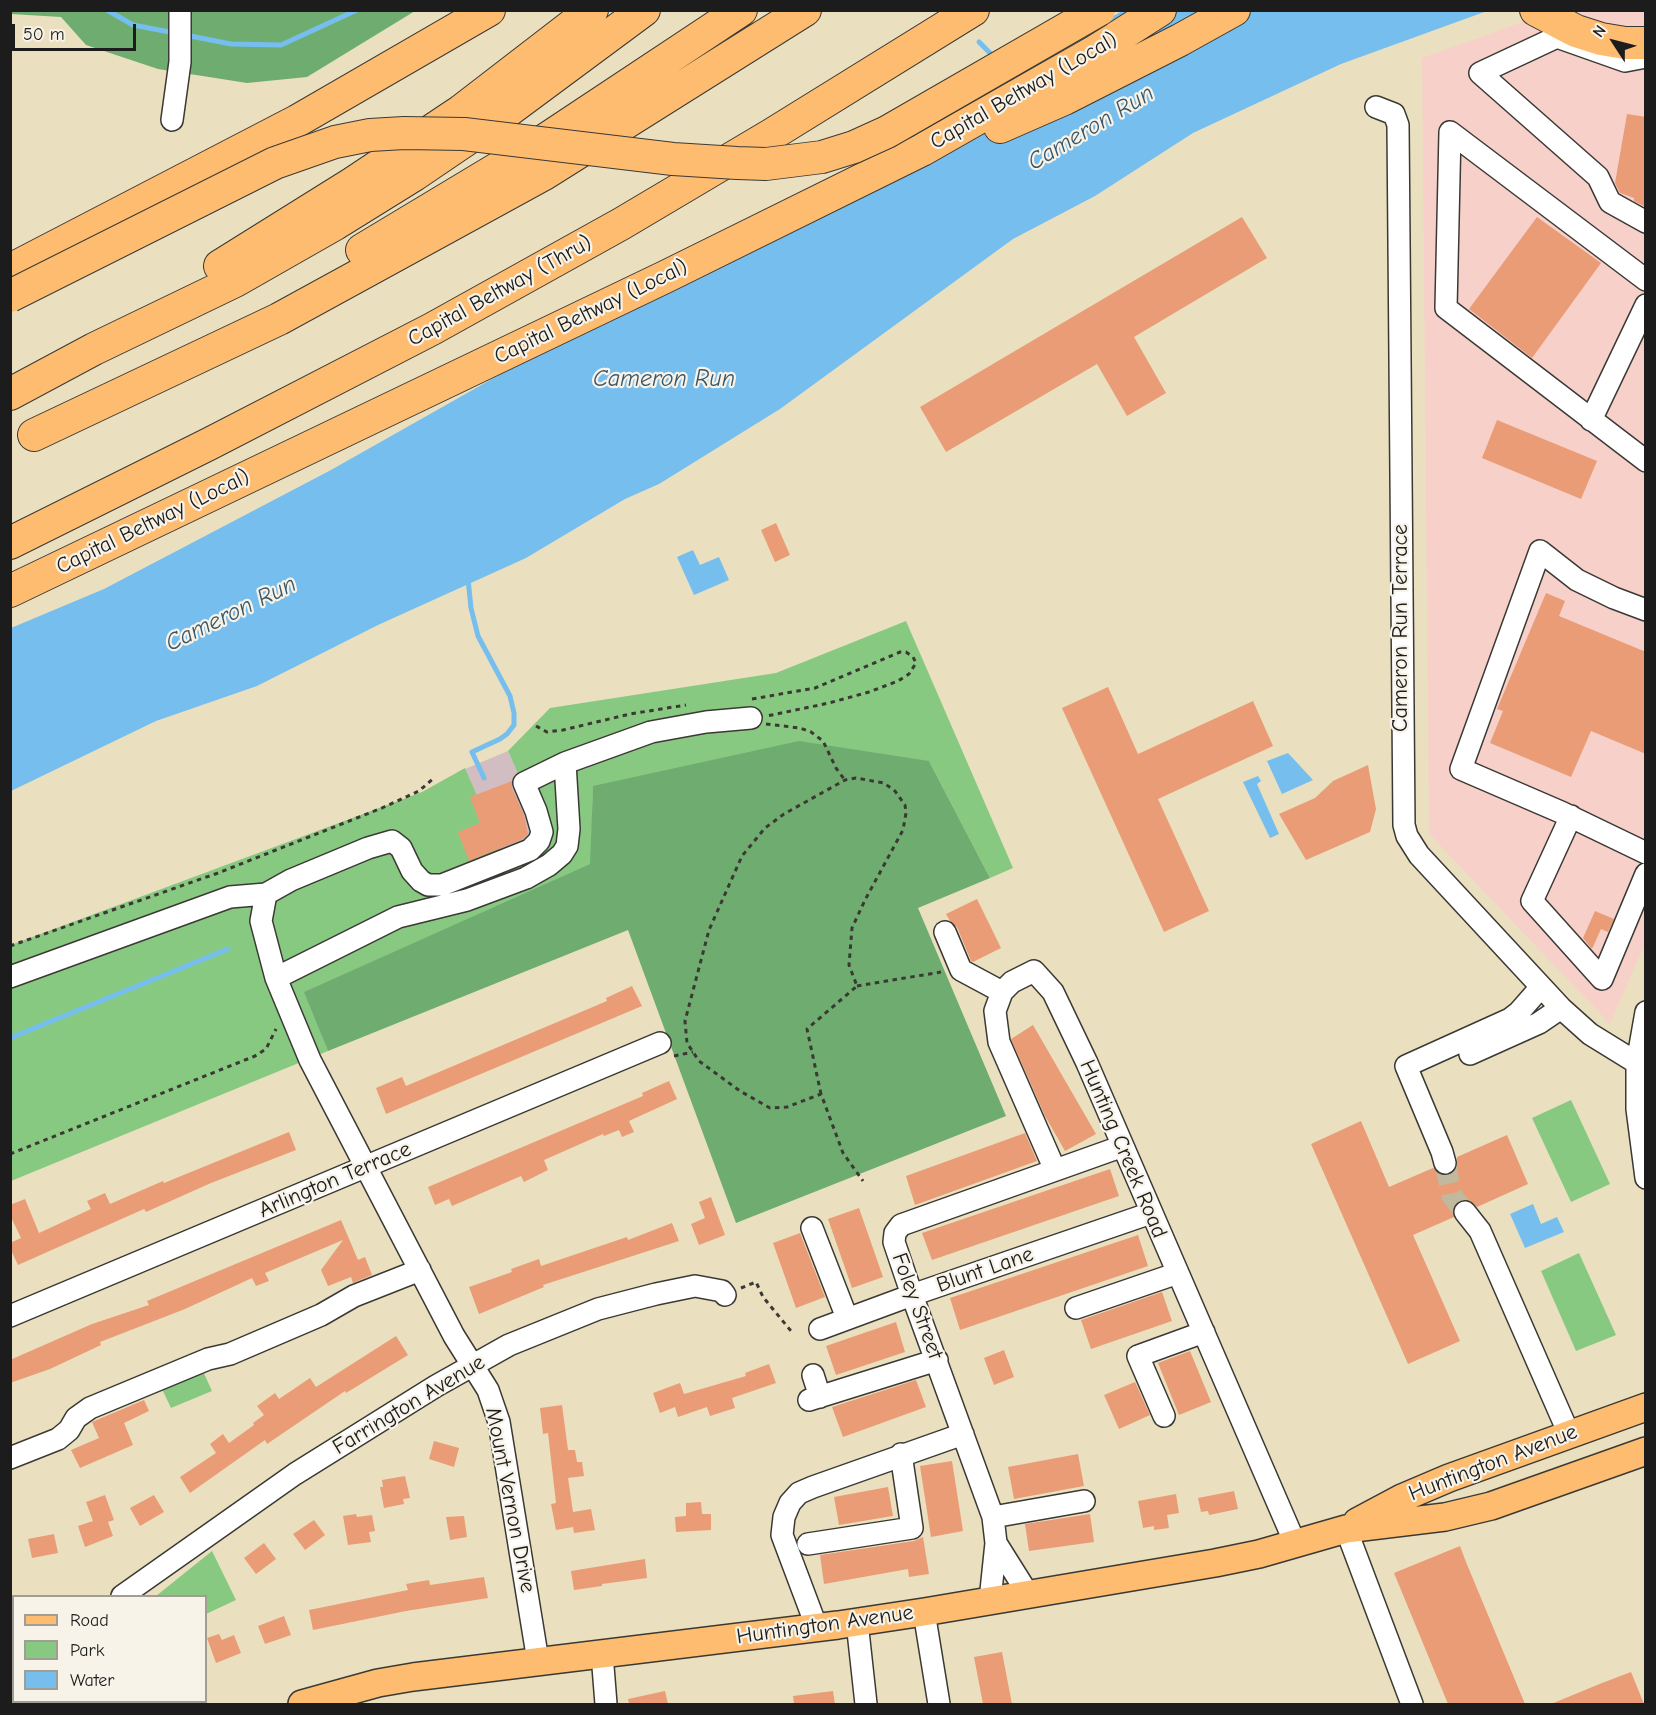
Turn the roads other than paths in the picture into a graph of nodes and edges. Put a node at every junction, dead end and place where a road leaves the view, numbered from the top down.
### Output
1 (180, 10) edge
2 (489, 10) edge
3 (592, 10) edge
4 (644, 10) edge
5 (741, 10) edge
6 (805, 10) edge
7 (973, 10) edge
8 (1099, 10) edge
9 (1160, 10) edge
10 (1234, 10) edge
11 (1536, 10) edge
12 (1646, 43) edge
13 (1646, 57) edge
14 (1376, 107) dead end
15 (172, 120) dead end
16 (922, 150) junction
17 (1646, 222) edge
18 (10, 270) edge
19 (1646, 280) edge
20 (10, 296) edge
21 (1646, 305) edge
22 (94, 349) junction
23 (10, 394) edge
24 (1591, 420) junction
25 (22, 441) edge
26 (1646, 461) edge
27 (10, 543) edge
28 (10, 591) edge
29 (1646, 610) edge
30 (751, 718) road end
31 (565, 763) junction
32 (1571, 816) junction
33 (1646, 853) edge
34 (1646, 874) edge
35 (266, 894) junction
36 (945, 932) dead end
37 (10, 977) edge
38 (276, 978) junction
39 (1541, 987) junction
40 (1002, 992) junction
41 (1561, 1008) junction
42 (1646, 1012) edge
43 (660, 1043) dead end
44 (1637, 1063) junction
45 (1409, 1072) junction
46 (1642, 1126) edge
47 (1122, 1146) junction
48 (1445, 1162) tunnel mouth
49 (366, 1167) junction
50 (1055, 1170) junction
51 (1646, 1178) edge
52 (1465, 1212) tunnel mouth
53 (1152, 1213) junction
54 (812, 1228) dead end
55 (420, 1270) junction
56 (1178, 1273) junction
57 (726, 1295) road end
58 (912, 1295) junction
59 (1076, 1308) dead end
60 (10, 1316) edge
61 (847, 1318) junction
62 (820, 1329) dead end
63 (1204, 1332) junction
64 (937, 1360) junction
65 (472, 1366) junction
66 (813, 1375) dead end
67 (1646, 1407) edge
68 (1164, 1416) dead end
69 (963, 1434) junction
70 (1569, 1434) junction
71 (1646, 1451) edge
72 (901, 1454) junction
73 (10, 1458) edge
74 (1084, 1501) dead end
75 (993, 1517) junction
76 (1346, 1528) junction
77 (996, 1543) junction
78 (808, 1544) dead end
79 (1295, 1544) junction
80 (1028, 1594) junction
81 (123, 1595) edge
82 (990, 1600) junction
83 (924, 1612) junction
84 (857, 1622) junction
85 (817, 1628) junction
86 (602, 1654) junction
87 (538, 1662) junction
88 (318, 1702) edge
89 (606, 1704) edge
90 (866, 1704) edge
91 (939, 1704) edge
92 (1412, 1704) edge

1 - 15 street
2 - 18 highway
3 - 22 highway
4 - 22 highway
5 - 25 highway
6 - 25 highway
7 - 27 highway, Capital Beltway (Thru)
8 - 20 highway, bridge
9 - 16 highway, Capital Beltway (Local)
10 - 16 highway
11 - 12 highway
13 - 17 street
14 - 39 street, Cameron Run Terrace
16 - 28 highway, Capital Beltway (Local)
19 - 24 street
21 - 24 street
22 - 23 highway
24 - 26 street
29 - 32 street
30 - 31 street
31 - 35 street
31 - 38 street
32 - 33 street
32 - 34 street
35 - 37 street
35 - 38 street, Mount Vernon Drive
36 - 40 street
38 - 49 street, Mount Vernon Drive
39 - 41 street, Cameron Run Terrace
39 - 45 street
40 - 47 street, Hunting Creek Road
40 - 50 street
41 - 44 street, Cameron Run Terrace
41 - 45 street
42 - 44 street
43 - 49 street, Arlington Terrace
44 - 46 street
45 - 48 street
46 - 51 street
47 - 50 street, Foley Street
47 - 53 street, Hunting Creek Road
49 - 55 street, Mount Vernon Drive
49 - 60 street, Arlington Terrace
50 - 58 street, Foley Street
52 - 70 street
53 - 56 street, Hunting Creek Road
53 - 58 street, Blunt Lane
54 - 61 street
55 - 65 street, Mount Vernon Drive
55 - 73 street
56 - 59 street
56 - 63 street, Hunting Creek Road
57 - 65 street, Farrington Avenue
58 - 61 street, Blunt Lane
58 - 64 street, Foley Street
61 - 62 street, Blunt Lane
63 - 68 street
63 - 79 street, Hunting Creek Road
64 - 66 street
64 - 69 street, Foley Street
65 - 81 street, Farrington Avenue
65 - 87 street, Mount Vernon Drive
67 - 70 main road, Huntington Avenue
69 - 72 street
69 - 75 street, Foley Street
70 - 76 main road, Huntington Avenue
71 - 76 main road, Huntington Avenue
72 - 78 street
72 - 85 street
74 - 75 street
75 - 77 street, Foley Street
76 - 79 main road, Huntington Avenue
76 - 92 street
77 - 80 street, Foley Street
77 - 82 street, Foley Street
79 - 80 main road, Huntington Avenue
80 - 82 main road, Huntington Avenue
82 - 83 main road, Huntington Avenue
83 - 84 main road, Huntington Avenue
83 - 91 street
84 - 85 main road, Huntington Avenue
84 - 90 street
85 - 86 main road, Huntington Avenue
86 - 87 main road, Huntington Avenue
86 - 89 street
87 - 88 main road, Huntington Avenue

